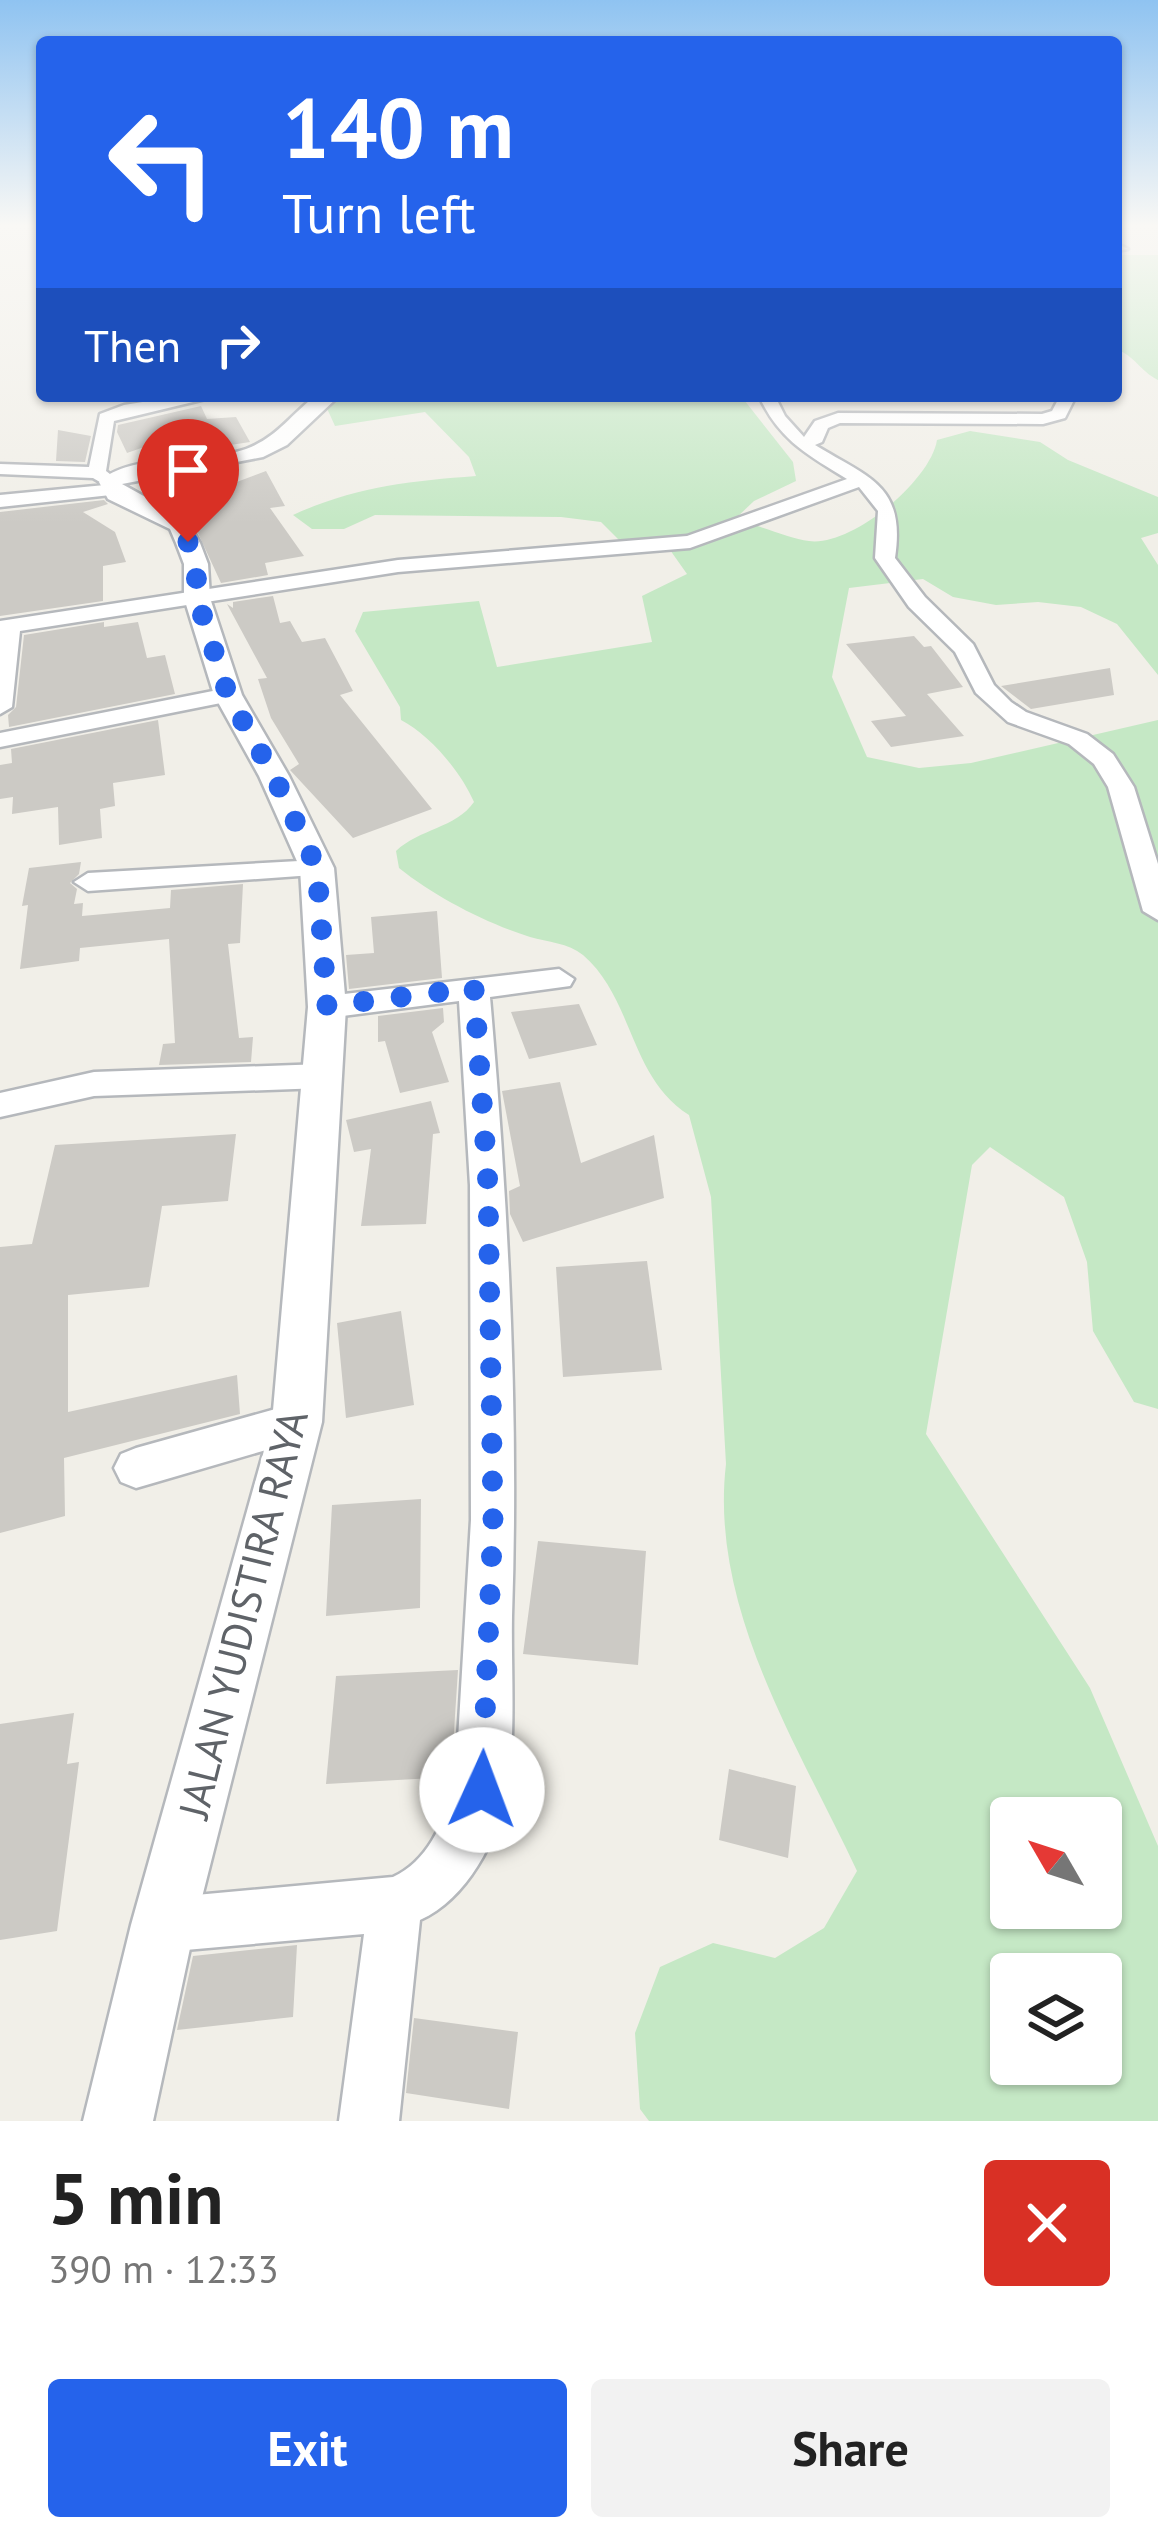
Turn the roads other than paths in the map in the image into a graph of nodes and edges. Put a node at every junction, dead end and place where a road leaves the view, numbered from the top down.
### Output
1 (180, 402) edge
2 (318, 402) edge
3 (769, 402) edge
4 (1066, 402) edge
5 (800, 445) junction
6 (0, 469) edge
7 (860, 481) junction
8 (107, 482) junction
9 (0, 502) edge
10 (197, 598) junction
11 (5, 627) edge
12 (228, 695) junction
13 (0, 707) edge
14 (0, 740) edge
15 (317, 868) junction
16 (88, 882) dead end
17 (1158, 911) edge
18 (559, 979) dead end
19 (474, 988) junction
20 (327, 1006) junction
21 (323, 1076) junction
22 (0, 1105) edge
23 (297, 1422) junction
24 (136, 1468) dead end
25 (395, 1904) junction
26 (163, 1925) junction
27 (118, 2121) edge
28 (369, 2121) edge

1 - 8 street
2 - 8 street
3 - 5 street
4 - 5 street
5 - 7 street
6 - 8 street
7 - 10 street
7 - 17 street
8 - 9 street
8 - 10 street, JALAN YUDISTIRA RAYA
10 - 11 street
10 - 12 street, JALAN YUDISTIRA RAYA
11 - 13 street
12 - 14 street
12 - 15 street, JALAN YUDISTIRA RAYA
15 - 16 street
15 - 20 street, JALAN YUDISTIRA RAYA
18 - 19 street
19 - 20 street
19 - 25 street
20 - 21 street, JALAN YUDISTIRA RAYA
21 - 22 street
21 - 23 street, JALAN YUDISTIRA RAYA
23 - 24 street
23 - 26 street, JALAN YUDISTIRA RAYA
25 - 26 street
25 - 28 street
26 - 27 street, JALAN YUDISTIRA RAYA

